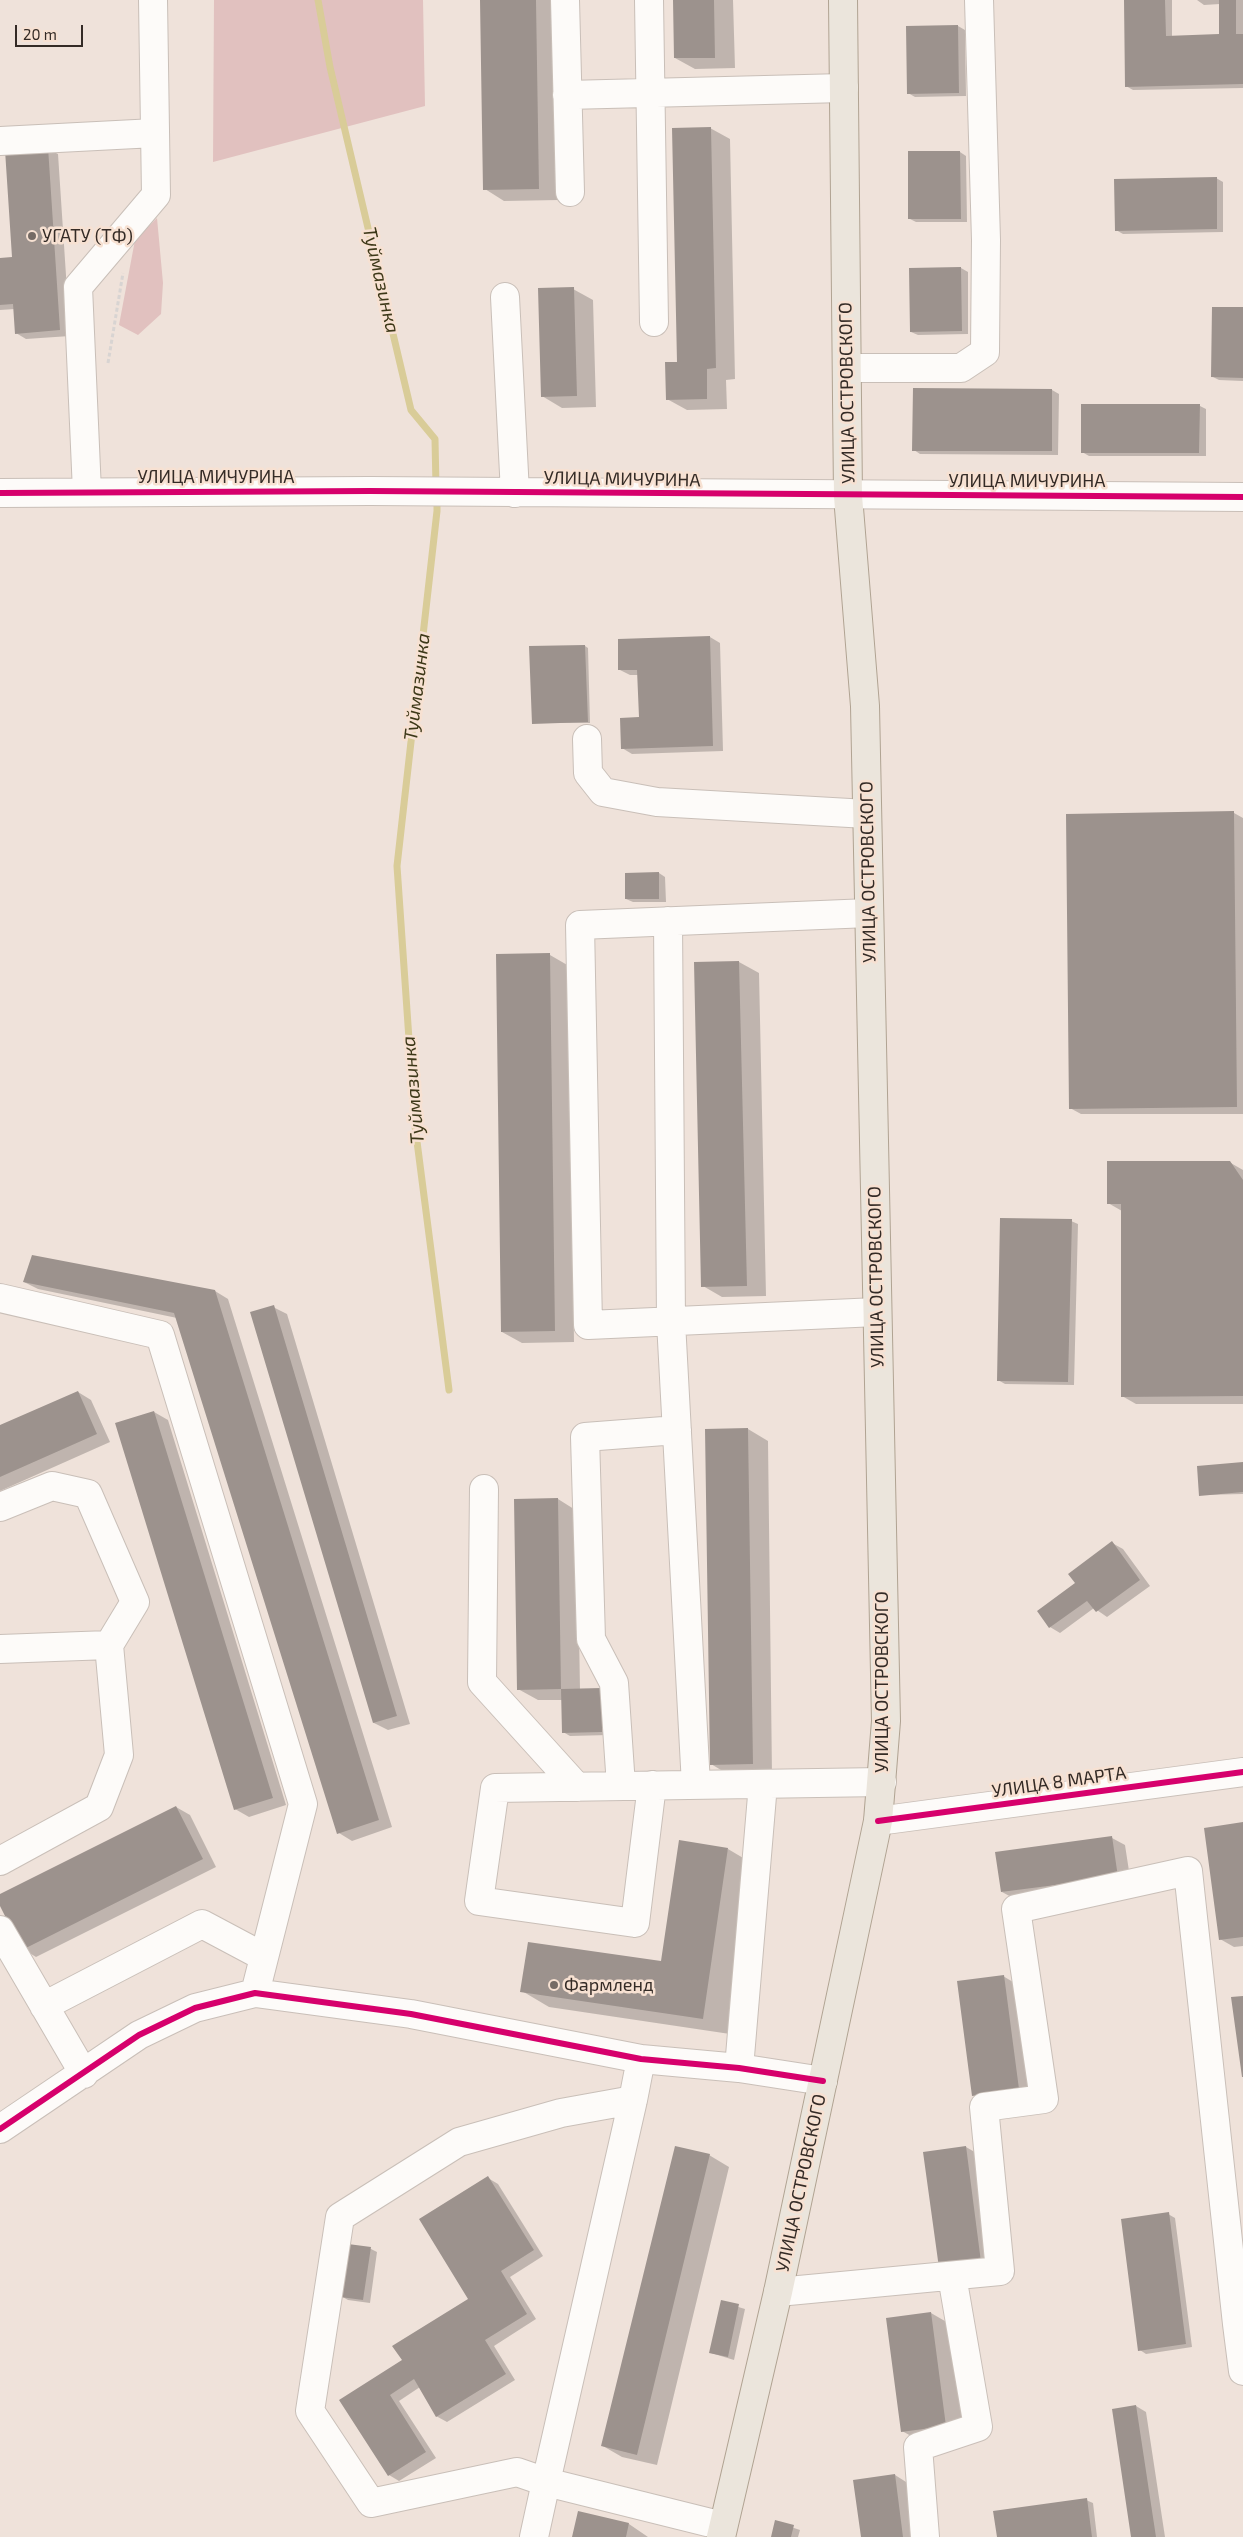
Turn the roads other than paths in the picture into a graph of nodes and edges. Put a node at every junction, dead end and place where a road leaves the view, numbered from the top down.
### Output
1 (153, 0) edge
2 (565, 0) edge
3 (649, 0) edge
4 (843, 0) edge
5 (979, 0) edge
6 (844, 88) junction
7 (650, 93) junction
8 (567, 94) junction
9 (155, 133) junction
10 (0, 141) edge
11 (570, 192) dead end
12 (505, 297) dead end
13 (654, 322) dead end
14 (847, 368) junction
15 (87, 492) junction
16 (0, 493) edge
17 (515, 493) junction
18 (848, 496) junction
19 (1243, 497) edge
20 (588, 739) dead end
21 (867, 814) junction
22 (869, 913) junction
23 (668, 921) junction
24 (0, 1298) edge
25 (877, 1312) junction
26 (671, 1322) junction
27 (677, 1430) junction
28 (484, 1489) dead end
29 (0, 1507) edge
30 (109, 1645) junction
31 (0, 1649) edge
32 (1243, 1772) edge
33 (882, 1782) junction
34 (763, 1784) junction
35 (696, 1785) junction
36 (621, 1786) junction
37 (652, 1786) junction
38 (577, 1787) junction
39 (878, 1821) junction
40 (0, 1861) edge
41 (0, 1930) edge
42 (264, 1957) junction
43 (255, 1993) junction
44 (44, 2006) junction
45 (641, 2059) junction
46 (739, 2068) junction
47 (84, 2074) junction
48 (823, 2081) junction
49 (633, 2100) junction
50 (0, 2129) edge
51 (952, 2276) junction
52 (778, 2292) junction
53 (1240, 2324) edge
54 (1243, 2371) edge
55 (546, 2482) junction
56 (722, 2532) edge
57 (534, 2537) edge
58 (925, 2537) edge

1 - 9 street
2 - 8 street
3 - 7 street
4 - 6 main road, УЛИЦА ОСТРОВСКОГО
5 - 14 street
6 - 7 street
6 - 14 main road, УЛИЦА ОСТРОВСКОГО
7 - 8 street
7 - 13 street
8 - 11 street
9 - 10 street
9 - 15 street
12 - 17 street
14 - 18 main road, УЛИЦА ОСТРОВСКОГО
15 - 16 street, УЛИЦА МИЧУРИНА
15 - 17 street, УЛИЦА МИЧУРИНА
17 - 18 street, УЛИЦА МИЧУРИНА
18 - 19 street, УЛИЦА МИЧУРИНА
18 - 21 main road, УЛИЦА ОСТРОВСКОГО
20 - 21 street
21 - 22 main road, УЛИЦА ОСТРОВСКОГО
22 - 23 street
22 - 25 main road, УЛИЦА ОСТРОВСКОГО
23 - 26 street
23 - 26 street
24 - 42 street
25 - 26 street
25 - 33 main road, УЛИЦА ОСТРОВСКОГО
26 - 27 street
27 - 35 street
27 - 36 street
28 - 38 street
29 - 30 street
30 - 31 street
30 - 40 street
32 - 39 street, УЛИЦА 8 МАРТА
33 - 34 street
33 - 39 main road, УЛИЦА ОСТРОВСКОГО
34 - 35 street
34 - 46 street
35 - 37 street
36 - 37 street
36 - 38 street
37 - 38 street
39 - 48 main road, УЛИЦА ОСТРОВСКОГО
41 - 44 street
42 - 43 street
42 - 44 street
43 - 45 street
43 - 47 street
44 - 47 street
45 - 46 street
45 - 49 street
46 - 48 street
47 - 50 street
48 - 52 main road, УЛИЦА ОСТРОВСКОГО
49 - 55 street
49 - 55 street
51 - 52 street
51 - 53 street
51 - 58 street
52 - 56 main road, УЛИЦА ОСТРОВСКОГО
53 - 54 street
55 - 56 street
55 - 57 street

